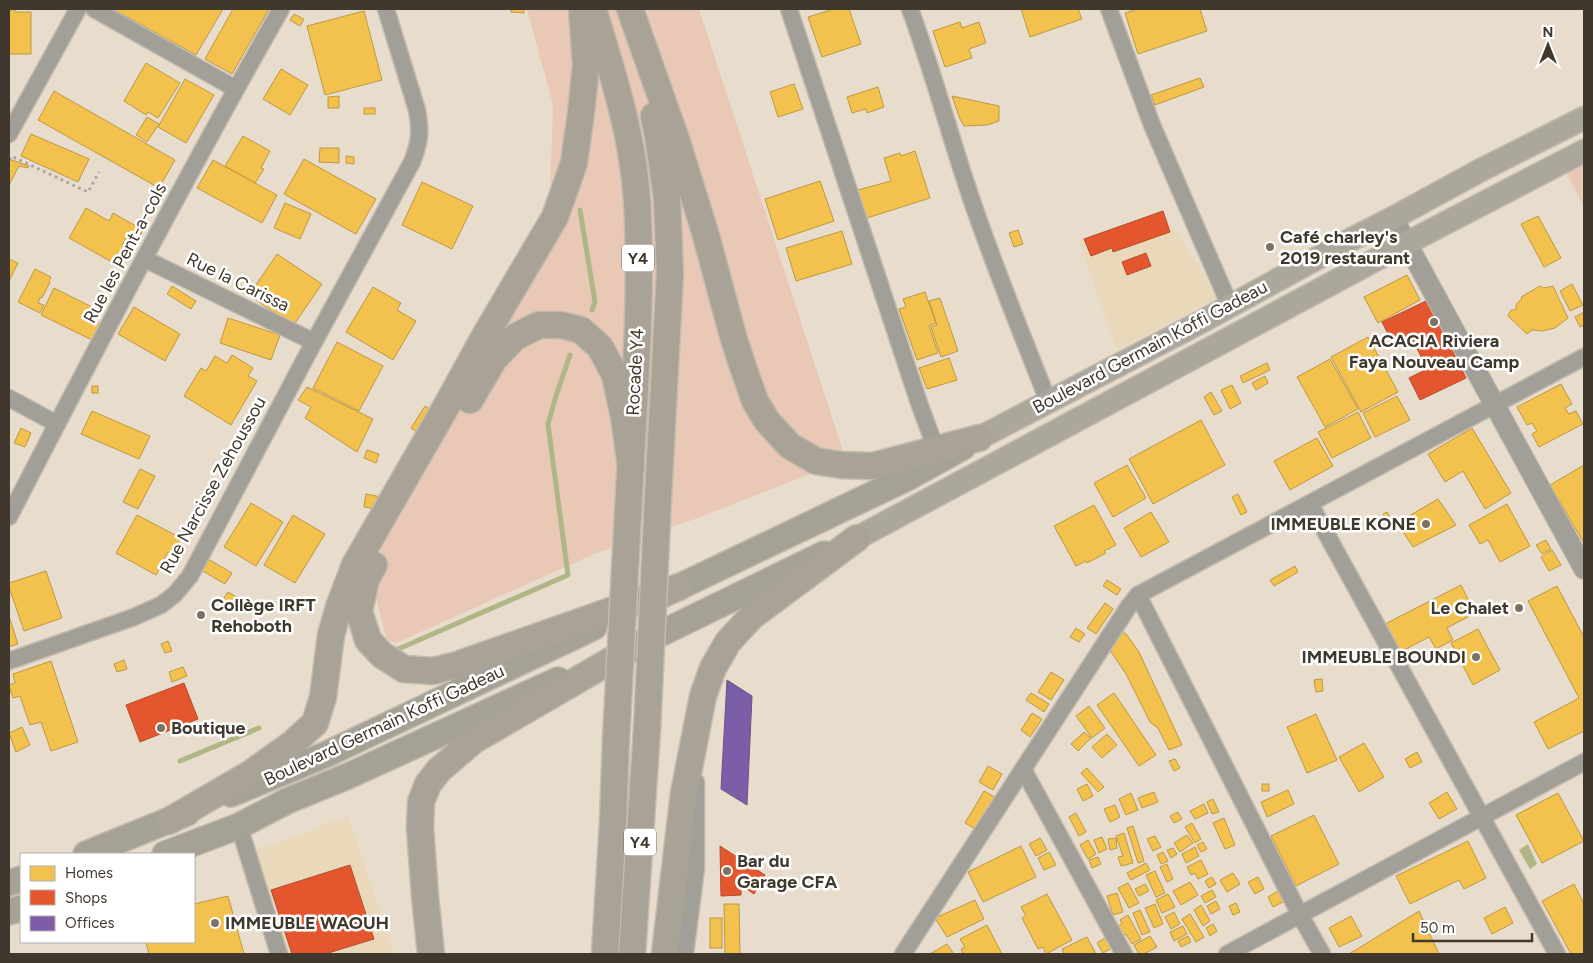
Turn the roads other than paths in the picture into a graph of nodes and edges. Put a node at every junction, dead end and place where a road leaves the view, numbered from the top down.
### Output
1 (78, 9) edge
2 (94, 9) edge
3 (281, 9) edge
4 (386, 9) edge
5 (582, 9) edge
6 (593, 9) edge
7 (629, 9) edge
8 (789, 9) edge
9 (910, 9) edge
10 (1109, 9) edge
11 (236, 89) junction
12 (1584, 118) edge
13 (9, 134) edge
14 (1584, 151) edge
15 (1393, 218) junction
16 (1407, 243) junction
17 (145, 259) junction
18 (1230, 306) junction
19 (314, 342) junction
20 (1584, 357) edge
21 (9, 398) edge
22 (1048, 401) junction
23 (1495, 405) junction
24 (57, 424) junction
25 (979, 438) joint
26 (938, 455) junction
27 (631, 467) junction
28 (1310, 504) junction
29 (9, 517) edge
30 (857, 538) junction
31 (1584, 569) edge
32 (679, 587) junction
33 (1138, 595) junction
34 (636, 646) junction
35 (9, 662) edge
36 (696, 734) junction
37 (1584, 762) edge
38 (1023, 769) junction
39 (1482, 817) junction
40 (169, 820) junction
41 (239, 826) junction
42 (88, 853) edge
43 (168, 853) edge
44 (1300, 915) junction
45 (279, 954) edge
46 (431, 954) edge
47 (605, 954) edge
48 (632, 954) edge
49 (664, 954) edge
50 (685, 954) edge
51 (903, 954) edge
52 (1124, 954) edge
53 (1226, 954) edge
54 (1322, 954) edge
55 (1557, 954) edge

1 - 13 street
2 - 11 street
3 - 11 street, Rue les Pent-a-cols
4 - 19 street, Rue Narcisse Zehoussou
5 - 40 highway
6 - 27 highway, Rocade Y4 / Y4
7 - 26 highway
7 - 48 highway, Rocade Y4 / Y4, bridge
8 - 26 street
9 - 22 street
10 - 18 street
11 - 17 street, Rue les Pent-a-cols
12 - 15 main road, Boulevard Germain Koffi Gadeau
14 - 16 main road, Boulevard Germain Koffi Gadeau
15 - 16 street
15 - 18 main road, Boulevard Germain Koffi Gadeau
16 - 23 street
16 - 30 main road, Boulevard Germain Koffi Gadeau
17 - 19 street, Rue la Carissa
17 - 24 street, Rue les Pent-a-cols
18 - 22 main road, Boulevard Germain Koffi Gadeau
19 - 35 street, Rue Narcisse Zehoussou
20 - 23 street
21 - 24 street
22 - 25 main road, Boulevard Germain Koffi Gadeau
23 - 28 street
23 - 31 street
24 - 29 street, Rue les Pent-a-cols
25 - 26 highway
26 - 32 main road, Boulevard Germain Koffi Gadeau
27 - 32 highway
27 - 47 highway, Rocade Y4 / Y4, bridge
28 - 33 street
28 - 39 street
30 - 34 main road, Boulevard Germain Koffi Gadeau
30 - 36 highway
32 - 40 main road, Boulevard Germain Koffi Gadeau
33 - 38 street
33 - 44 street
34 - 41 main road, Boulevard Germain Koffi Gadeau
34 - 46 highway
36 - 49 highway
36 - 50 street
37 - 39 street
38 - 51 street
38 - 52 street
39 - 44 street
39 - 55 street
40 - 42 main road, Boulevard Germain Koffi Gadeau
41 - 43 main road, Boulevard Germain Koffi Gadeau
41 - 45 street
44 - 53 street
44 - 54 street

